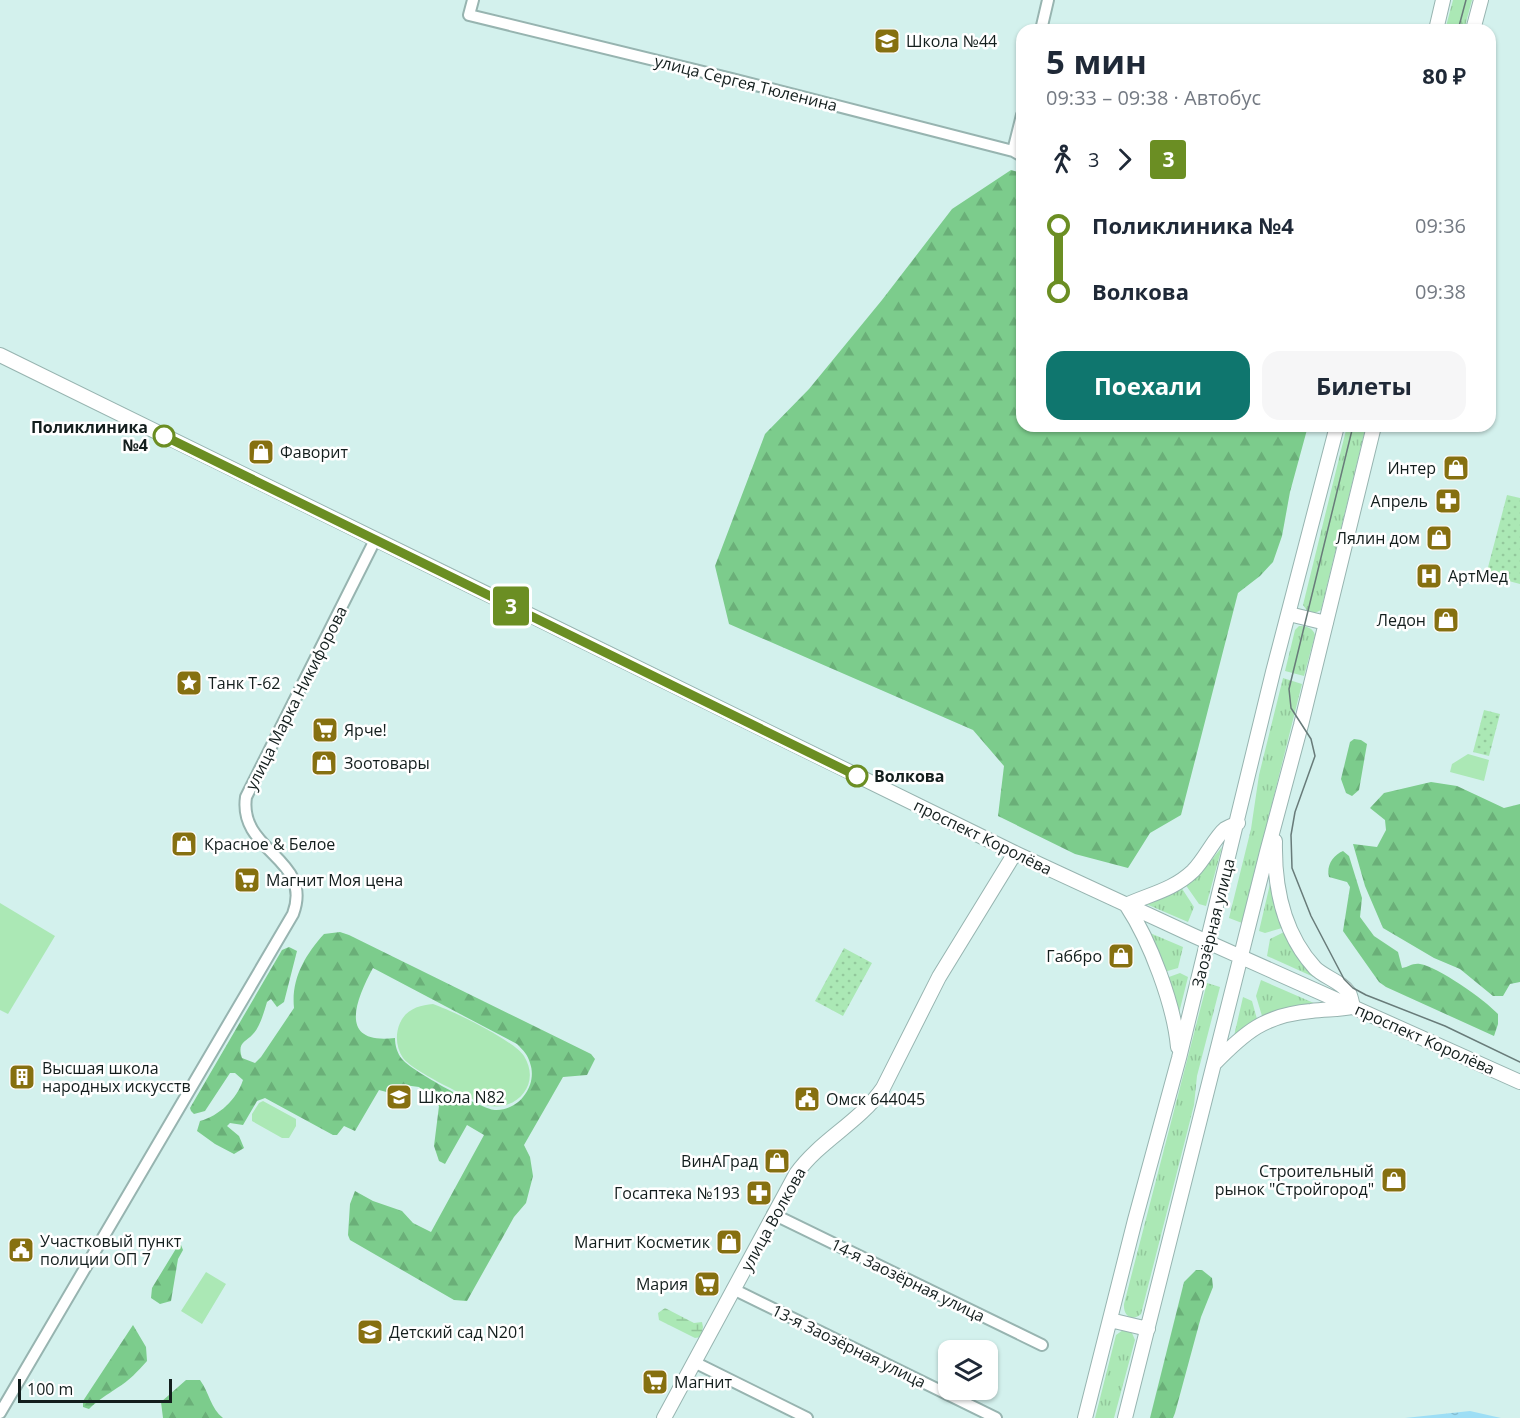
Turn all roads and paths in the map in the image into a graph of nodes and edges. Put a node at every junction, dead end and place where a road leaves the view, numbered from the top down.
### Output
1 (473, 0) edge
2 (1048, 0) edge
3 (1443, 0) edge
4 (1481, 0) edge
5 (1042, 24) edge
6 (1437, 24) edge
7 (1475, 24) edge
8 (1016, 153) edge
9 (0, 355) edge
10 (1335, 432) edge
11 (1373, 432) edge
12 (375, 540) junction
13 (1289, 614) junction
14 (1326, 623) junction
15 (1275, 821) junction
16 (1238, 823) junction
17 (1015, 853) junction
18 (1126, 905) junction
19 (1208, 942) junction
20 (1240, 957) junction
21 (1353, 1007) junction
22 (1179, 1058) junction
23 (1212, 1066) junction
24 (1520, 1082) edge
25 (773, 1214) junction
26 (733, 1289) junction
27 (1110, 1320) junction
28 (1148, 1329) junction
29 (1042, 1345) dead end
30 (694, 1362) junction
31 (0, 1413) edge
32 (664, 1418) edge
33 (807, 1418) edge
34 (996, 1418) edge
35 (1085, 1418) edge
36 (1125, 1418) edge

1 - 8 street, улица Сергея Тюленина
2 - 5 street
3 - 6 main road
4 - 7 main road
9 - 12 main road, проспект Королёва
10 - 13 main road, Заозёрная улица
11 - 14 main road
12 - 17 main road, проспект Королёва
12 - 31 street, улица Марка Никифорова
13 - 14 main road
13 - 16 main road, Заозёрная улица
14 - 15 main road
15 - 20 main road
15 - 21 main road
16 - 18 main road
16 - 19 main road, Заозёрная улица
17 - 18 main road, проспект Королёва
17 - 25 main road, улица Волкова
18 - 19 main road, проспект Королёва
18 - 22 main road
19 - 20 main road, проспект Королёва
19 - 22 main road, Заозёрная улица
20 - 21 main road, проспект Королёва
20 - 23 main road
21 - 23 main road
21 - 24 main road, проспект Королёва
22 - 27 main road, Заозёрная улица
23 - 28 main road
25 - 26 main road, улица Волкова
25 - 29 street, 14-я Заозёрная улица
26 - 30 main road, улица Волкова
26 - 34 street, 13-я Заозёрная улица
27 - 28 main road
27 - 35 main road, Заозёрная улица
28 - 36 main road
30 - 32 main road, улица Волкова
30 - 33 street

